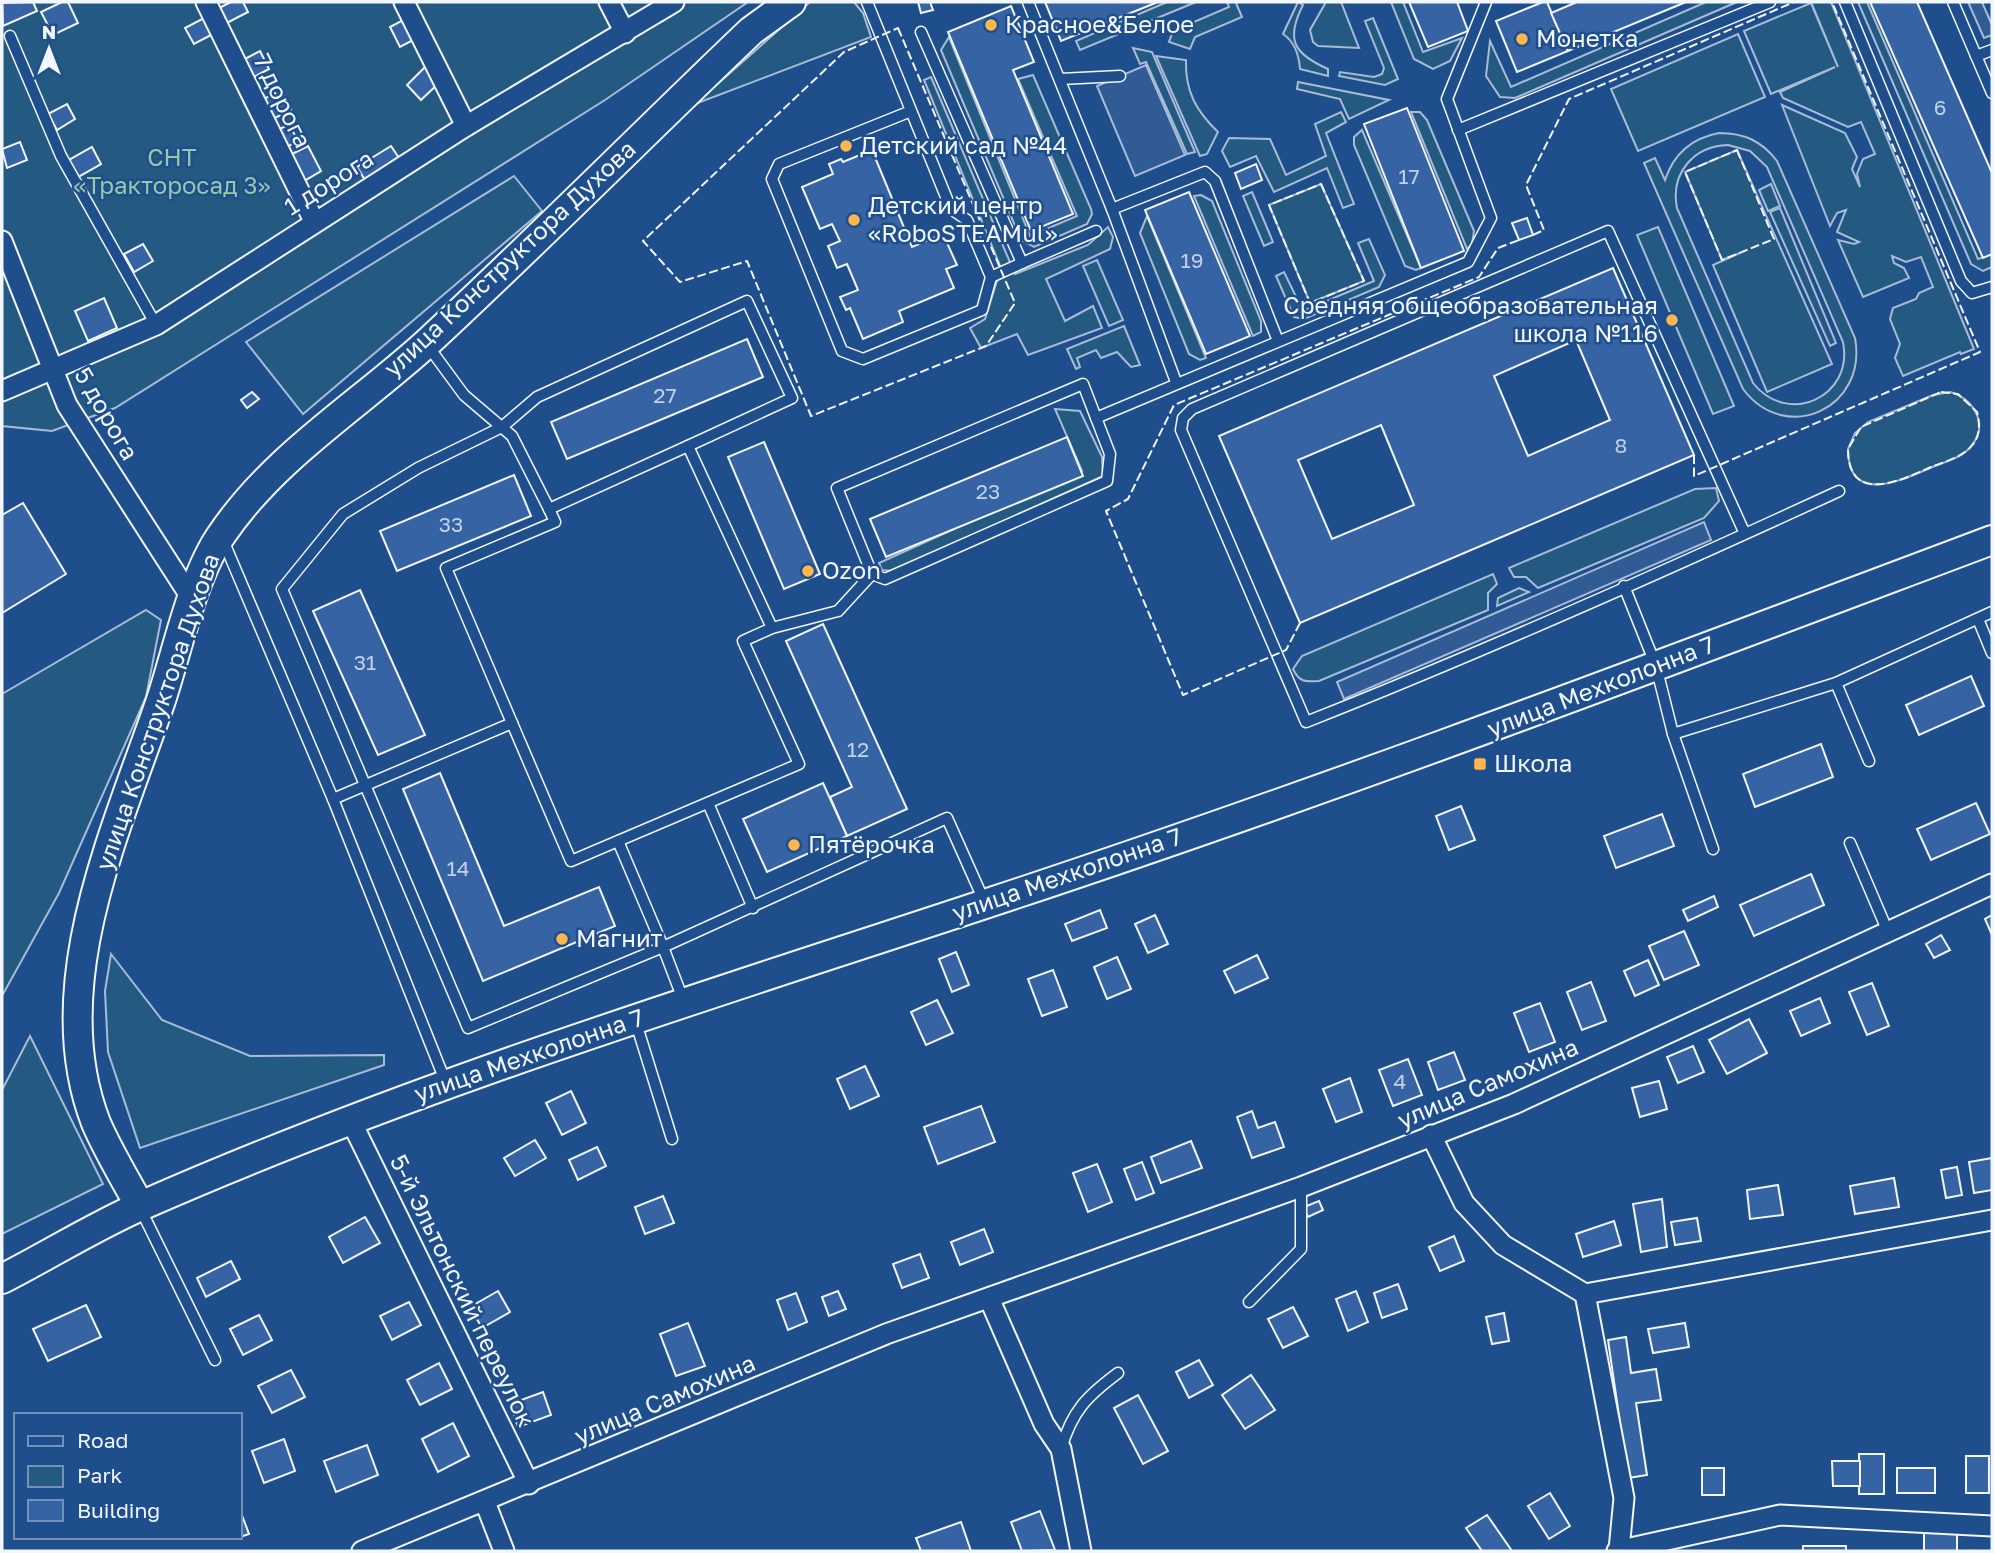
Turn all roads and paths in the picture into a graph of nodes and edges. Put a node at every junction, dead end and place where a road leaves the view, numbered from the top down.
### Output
1 (206, 2) edge
2 (404, 2) edge
3 (609, 2) edge
4 (674, 2) edge
5 (791, 2) edge
6 (867, 2) edge
7 (1028, 2) edge
8 (1486, 2) edge
9 (1770, 2) edge
10 (1845, 2) edge
11 (1953, 2) edge
12 (921, 32) dead end
13 (625, 33) junction
14 (10, 36) dead end
15 (1992, 50) edge
16 (1976, 56) junction
17 (1120, 76) dead end
18 (1060, 79) junction
19 (1992, 93) edge
20 (911, 111) junction
21 (466, 126) junction
22 (1458, 130) junction
23 (1112, 209) junction
24 (314, 221) junction
25 (1096, 231) dead end
26 (2, 241) edge
27 (1022, 263) junction
28 (990, 277) junction
29 (1992, 287) edge
30 (156, 325) junction
31 (1278, 341) junction
32 (426, 343) junction
33 (53, 369) junction
34 (1176, 382) junction
35 (2, 391) edge
36 (1096, 418) junction
37 (502, 427) junction
38 (688, 446) junction
39 (1839, 491) dead end
40 (549, 509) junction
41 (1745, 534) junction
42 (221, 535) junction
43 (1992, 540) edge
44 (872, 574) junction
45 (1624, 586) junction
46 (192, 599) junction
47 (1992, 612) edge
48 (1978, 619) junction
49 (772, 628) junction
50 (1992, 653) edge
51 (1656, 666) junction
52 (1836, 683) junction
53 (512, 723) junction
54 (1673, 734) junction
55 (1869, 761) dead end
56 (365, 785) junction
57 (332, 799) junction
58 (708, 803) junction
59 (618, 841) junction
60 (1850, 843) dead end
61 (1713, 849) dead end
62 (1992, 884) edge
63 (985, 904) junction
64 (753, 908) junction
65 (1888, 932) junction
66 (663, 947) junction
67 (684, 1002) junction
68 (635, 1019) junction
69 (446, 1084) junction
70 (350, 1119) junction
71 (1431, 1135) junction
72 (672, 1139) dead end
73 (1301, 1187) junction
74 (140, 1206) junction
75 (1992, 1220) edge
76 (2, 1279) edge
77 (1585, 1294) junction
78 (989, 1298) junction
79 (1249, 1301) dead end
80 (215, 1360) dead end
81 (1118, 1373) dead end
82 (1061, 1449) junction
83 (529, 1484) junction
84 (485, 1502) junction
85 (1992, 1527) edge
86 (362, 1551) edge
87 (504, 1551) edge
88 (1081, 1551) edge
89 (1618, 1551) edge

1 - 24 street, 7 дорога
2 - 21 street
3 - 13 street
4 - 13 street, 1 дорога
5 - 32 street, улица Конструктора Духова
6 - 20 lane
7 - 18 lane
8 - 22 lane
9 - 22 lane
10 - 29 lane
11 - 16 lane
12 - 27 lane
13 - 21 street, 1 дорога
14 - 30 lane
15 - 16 lane
16 - 19 lane
17 - 18 lane
18 - 23 lane
20 - 28 lane
20 - 28 lane
21 - 24 street, 1 дорога
22 - 31 lane
23 - 31 lane
23 - 34 lane
24 - 30 street, 1 дорога
25 - 27 lane
26 - 33 street, 5 дорога
27 - 28 lane
30 - 33 street, 1 дорога
31 - 34 lane
32 - 37 lane
32 - 42 street, улица Конструктора Духова
33 - 35 street, 1 дорога
33 - 46 street, 5 дорога
34 - 36 lane
36 - 44 lane
36 - 44 lane
37 - 38 lane
37 - 40 lane
37 - 56 lane
38 - 40 lane
38 - 49 lane
39 - 41 lane
40 - 53 lane
41 - 45 lane
41 - 45 lane
42 - 46 street, улица Конструктора Духова
42 - 57 lane
43 - 51 street, улица Мехколонна 7
44 - 49 lane
45 - 51 lane
46 - 74 street, улица Конструктора Духова
47 - 48 lane
48 - 50 lane
48 - 52 lane
49 - 58 lane
51 - 54 lane
51 - 63 street, улица Мехколонна 7
52 - 54 lane
52 - 55 lane
53 - 56 lane
53 - 59 lane
54 - 61 lane
56 - 57 lane
56 - 66 lane
57 - 69 lane
58 - 59 lane
58 - 64 lane
59 - 66 lane
60 - 65 lane
62 - 65 street, улица Самохина
63 - 64 lane
63 - 67 street, улица Мехколонна 7
64 - 66 lane
65 - 71 street, улица Самохина
66 - 67 lane
67 - 68 street, улица Мехколонна 7
68 - 69 street, улица Мехколонна 7
68 - 72 lane
69 - 70 street, улица Мехколонна 7
70 - 74 street, улица Мехколонна 7
70 - 83 street, 5-й Эльтонский переулок
71 - 73 street, улица Самохина
71 - 77 street
73 - 78 street, улица Самохина
73 - 79 lane
74 - 76 street
74 - 80 lane
75 - 77 street
77 - 89 street
78 - 82 street
78 - 83 street, улица Самохина
81 - 82 lane
82 - 88 street
83 - 84 street, улица Самохина
84 - 86 street, улица Самохина
84 - 87 street
85 - 89 street

